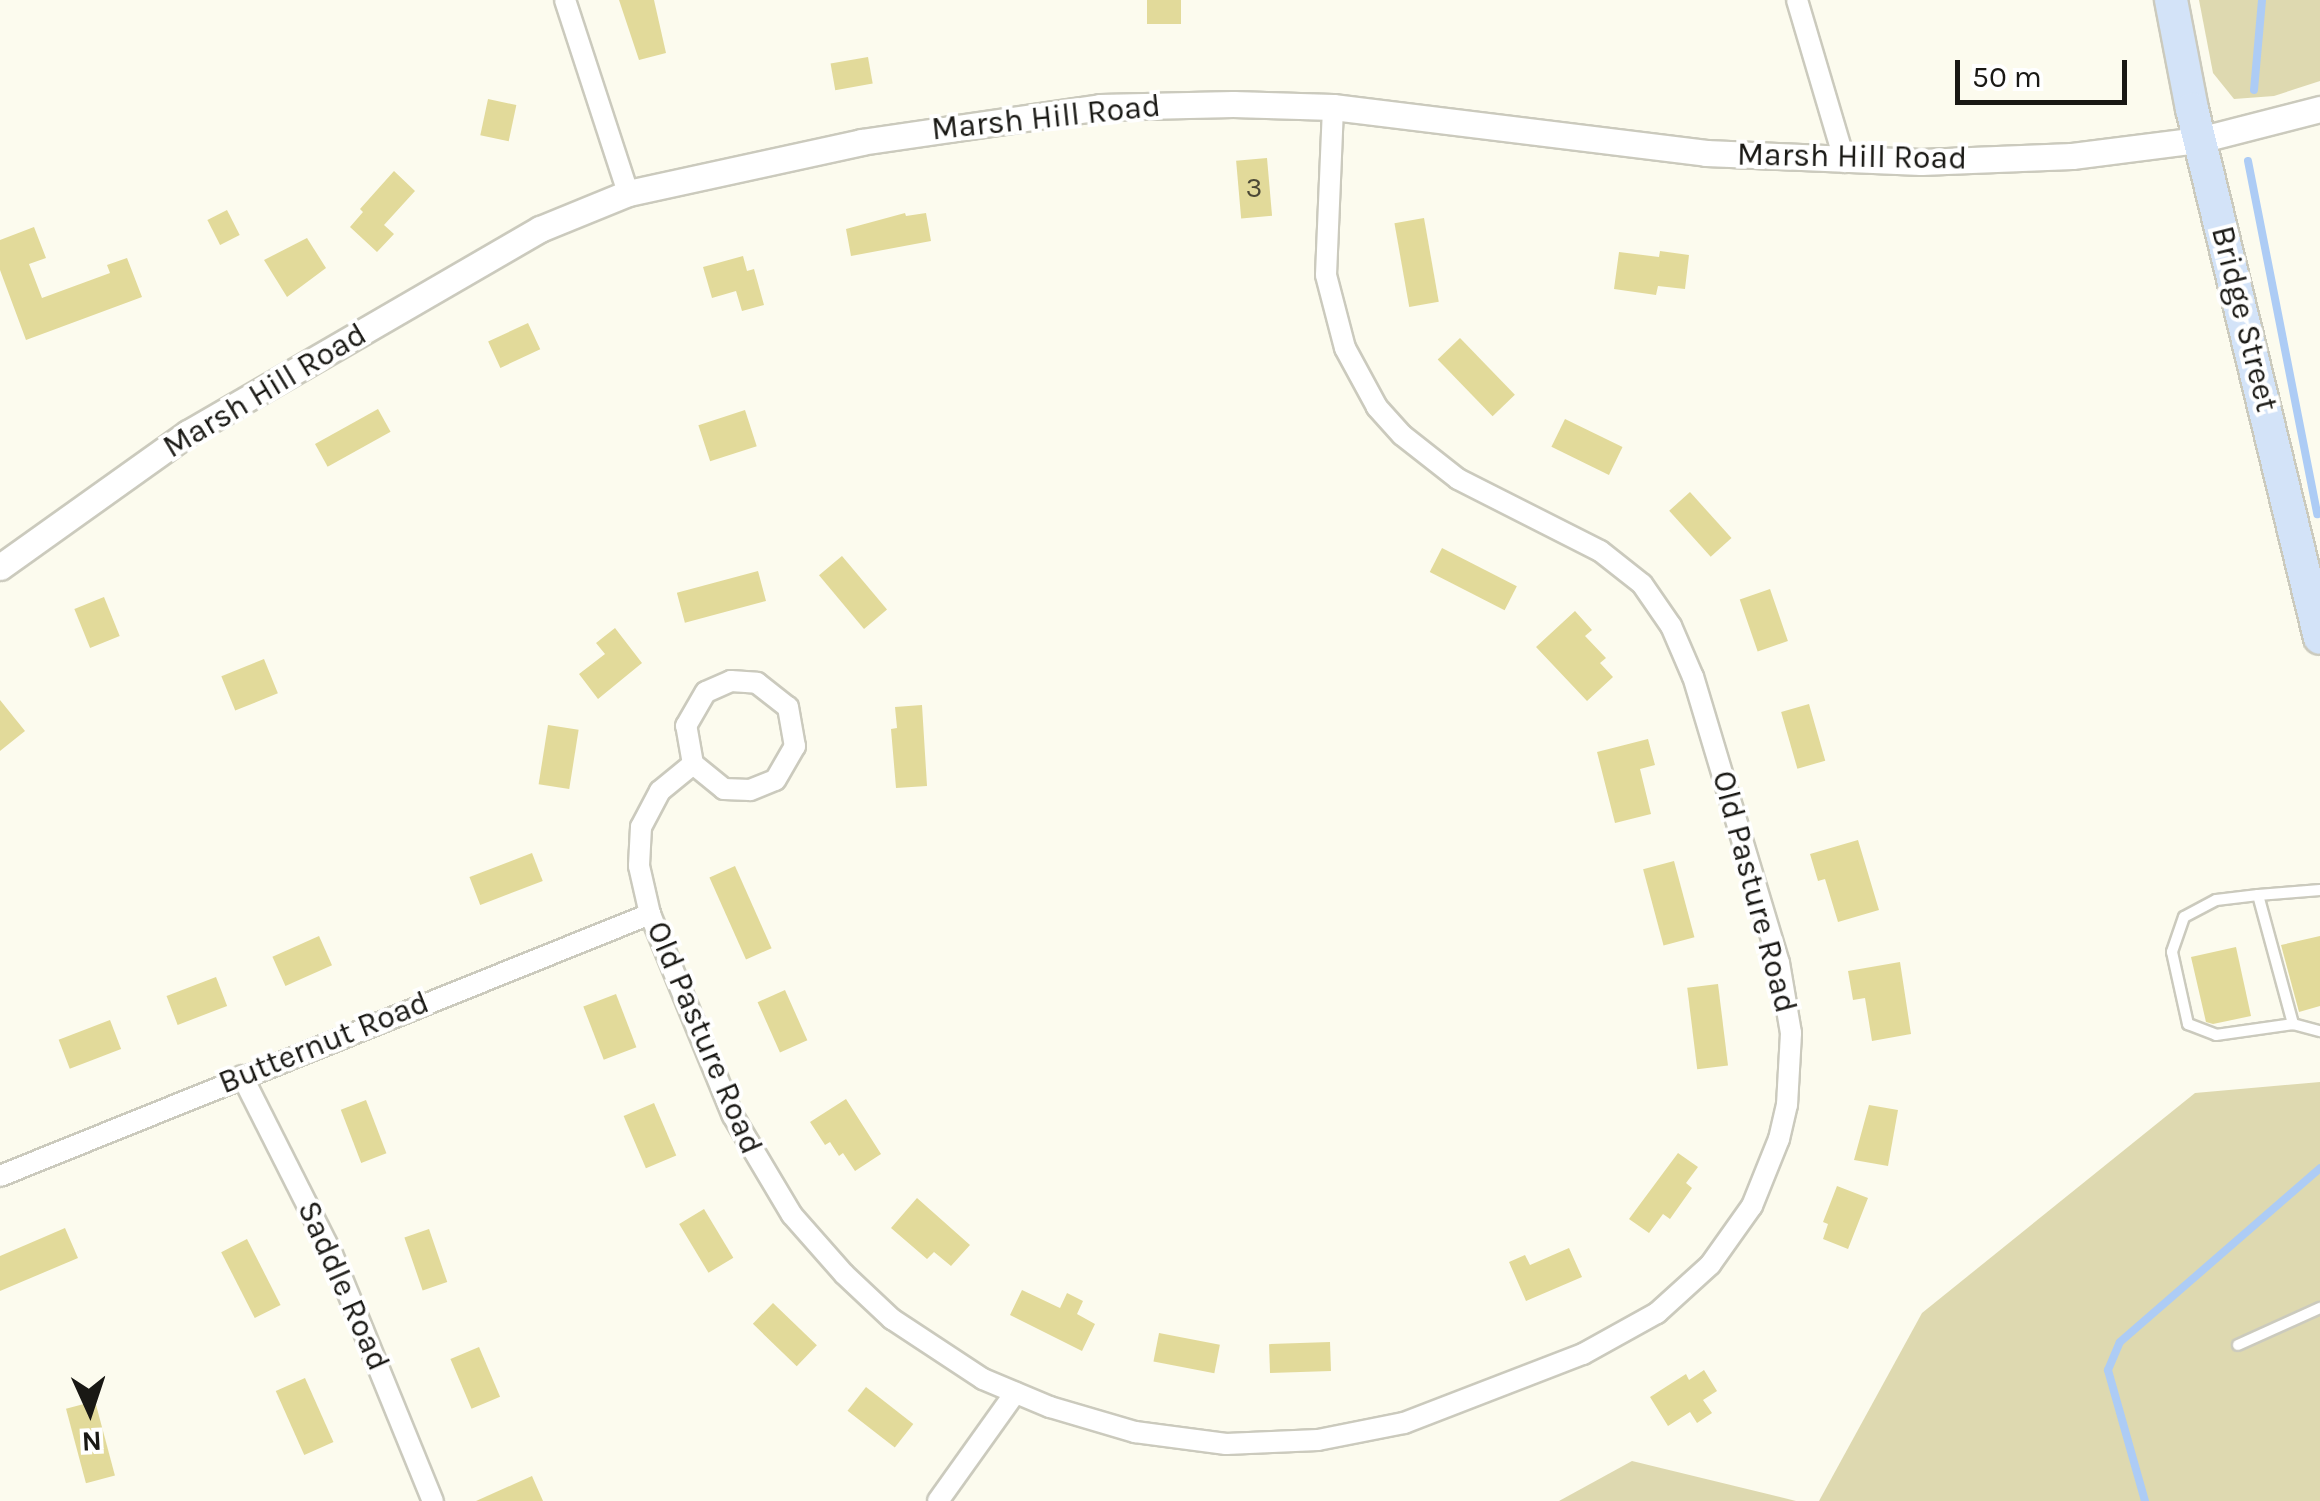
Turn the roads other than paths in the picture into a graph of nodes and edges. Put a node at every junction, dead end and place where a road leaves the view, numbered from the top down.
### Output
1 (565, 0) edge
2 (1798, 0) edge
3 (2171, 0) edge
4 (1332, 107) junction
5 (2320, 109) edge
6 (2199, 140) junction
7 (1845, 162) junction
8 (628, 192) junction
9 (0, 568) edge
10 (2312, 572) edge
11 (2320, 638) edge
12 (693, 764) junction
13 (2320, 890) edge
14 (2258, 895) junction
15 (650, 914) junction
16 (2293, 1024) junction
17 (2320, 1031) edge
18 (242, 1076) junction
19 (0, 1176) edge
20 (2320, 1308) edge
21 (2238, 1346) dead end
22 (1015, 1394) junction
23 (433, 1501) edge
24 (938, 1501) edge

1 - 8 street
2 - 7 street
3 - 6 main road, Bridge Street
4 - 7 street, Marsh Hill Road
4 - 8 street, Marsh Hill Road
4 - 22 street, Old Pasture Road
5 - 6 street, Marsh Hill Road
6 - 7 street, Marsh Hill Road
6 - 10 main road, Bridge Street
8 - 9 street, Marsh Hill Road
10 - 11 main road, Bridge Street
12 - 12 street
12 - 15 street, Old Pasture Road
13 - 14 lane
14 - 16 lane
14 - 16 lane
15 - 18 street, Butternut Road
15 - 22 street, Old Pasture Road
16 - 17 lane
18 - 19 street, Butternut Road
18 - 23 street, Saddle Road
20 - 21 lane
22 - 24 street

